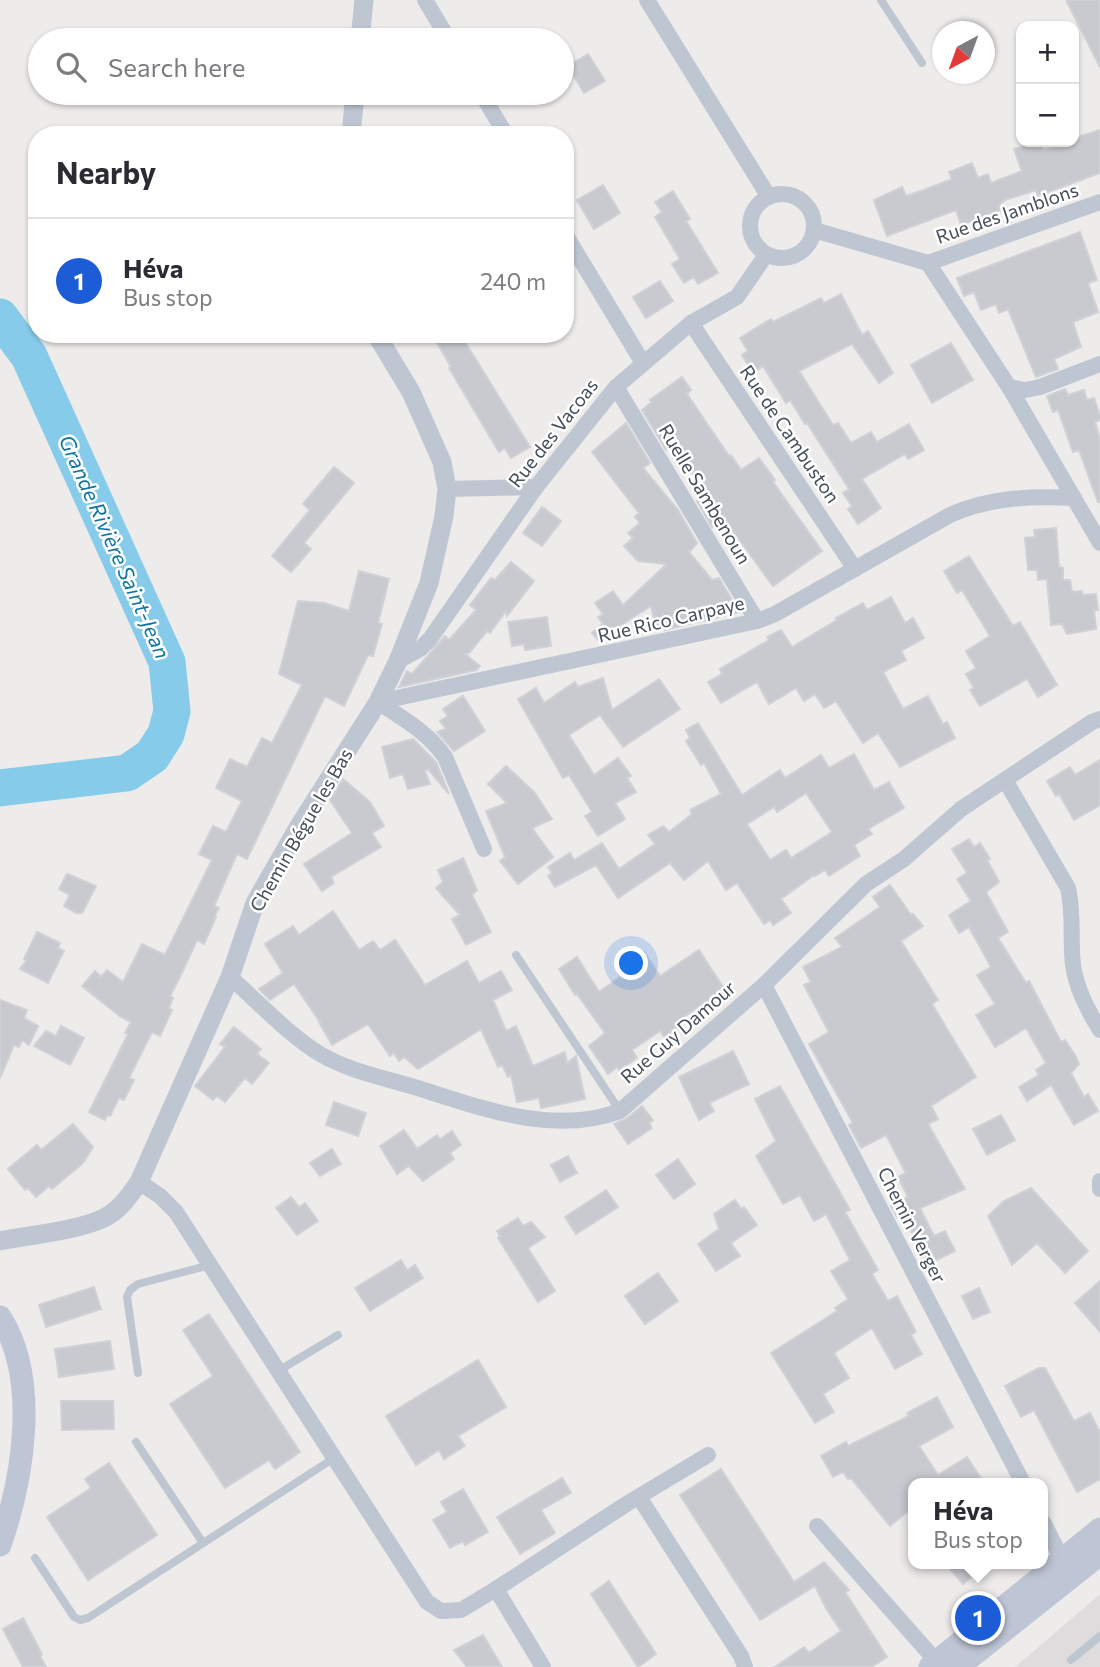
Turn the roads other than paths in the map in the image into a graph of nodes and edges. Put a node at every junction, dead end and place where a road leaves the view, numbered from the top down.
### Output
1 (363, 0) edge
2 (425, 0) edge
3 (647, 0) edge
4 (881, 0) edge
5 (361, 28) edge
6 (442, 28) edge
7 (922, 63) dead end
8 (354, 105) edge
9 (488, 105) edge
10 (352, 126) edge
11 (501, 126) edge
12 (769, 197) junction
13 (1100, 202) edge
14 (814, 230) junction
15 (574, 249) edge
16 (766, 255) junction
17 (928, 263) junction
18 (691, 323) junction
19 (381, 343) edge
20 (643, 363) junction
21 (1100, 364) edge
22 (616, 387) junction
23 (1009, 387) junction
24 (536, 486) junction
25 (447, 489) junction
26 (1074, 498) junction
27 (1100, 543) edge
28 (855, 569) junction
29 (757, 621) junction
30 (398, 661) junction
31 (379, 702) junction
32 (1100, 719) edge
33 (1005, 780) junction
34 (484, 849) dead end
35 (516, 955) dead end
36 (230, 977) junction
37 (764, 985) junction
38 (1100, 1030) edge
39 (620, 1111) junction
40 (1100, 1181) edge
41 (139, 1182) junction
42 (1100, 1189) edge
43 (0, 1241) edge
44 (210, 1265) junction
45 (0, 1317) edge
46 (338, 1335) dead end
47 (278, 1371) junction
48 (138, 1373) dead end
49 (136, 1442) dead end
50 (708, 1455) dead end
51 (334, 1458) junction
52 (1020, 1478) edge
53 (639, 1497) junction
54 (817, 1527) dead end
55 (1100, 1529) edge
56 (1048, 1531) edge
57 (203, 1543) junction
58 (0, 1545) edge
59 (1100, 1554) edge
60 (35, 1558) dead end
61 (1063, 1561) junction
62 (496, 1590) junction
63 (1100, 1636) edge
64 (1071, 1660) dead end
65 (942, 1665) edge
66 (543, 1667) edge
67 (745, 1667) edge

1 - 5 street
2 - 6 street
3 - 12 street
4 - 7 lane
8 - 10 street
9 - 11 street
12 - 14 street
12 - 16 street
13 - 17 street, Rue des Jamblons
14 - 16 street
14 - 17 street
15 - 20 street
16 - 18 street, Rue des Vacoas
17 - 23 street
18 - 20 street, Rue des Vacoas
18 - 28 street, Rue de Cambuston
19 - 25 street, Chemin Bégue les Bas
20 - 22 street, Rue des Vacoas
21 - 23 street
22 - 24 street, Rue des Vacoas
22 - 29 street, Ruelle Sambenoun
23 - 26 street
24 - 25 street
24 - 30 street, Rue des Vacoas
25 - 30 street, Chemin Bégue les Bas
26 - 27 street
26 - 28 street, Rue Rico Carpaye
28 - 29 street, Rue Rico Carpaye
29 - 31 street, Rue Rico Carpaye
30 - 31 street, Chemin Bégue les Bas
31 - 34 street
31 - 36 street, Chemin Bégue les Bas
32 - 33 street, Rue Guy Damour
33 - 37 street, Rue Guy Damour
33 - 38 street
35 - 39 lane
36 - 39 street, Rue Guy Damour
36 - 41 street, Chemin Bégue les Bas
37 - 39 street, Rue Guy Damour
37 - 52 street, Chemin Verger
40 - 42 street
41 - 43 street, Chemin Bégue les Bas
41 - 44 street
44 - 47 street
44 - 48 lane
45 - 58 main road
46 - 47 lane
47 - 51 street
49 - 57 lane
50 - 53 street
51 - 57 lane
51 - 62 street
53 - 62 street
53 - 67 street
54 - 65 street
55 - 61 main road
56 - 61 street
57 - 60 lane
59 - 65 main road
61 - 65 main road
62 - 66 street
63 - 64 lane

